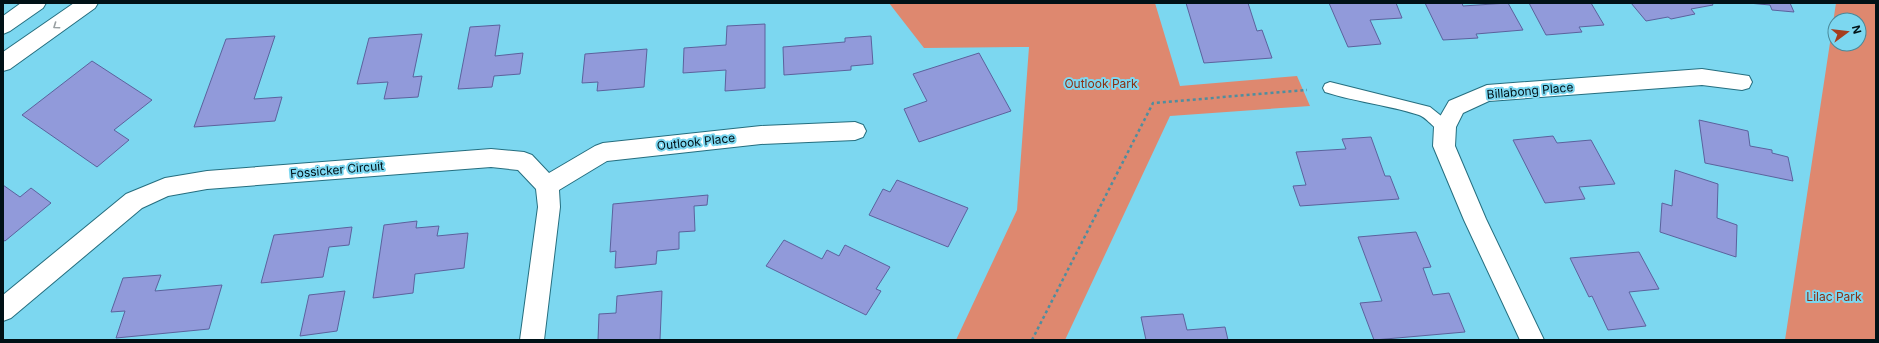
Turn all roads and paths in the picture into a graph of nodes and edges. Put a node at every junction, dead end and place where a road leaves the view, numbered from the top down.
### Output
1 (36, 3) edge
2 (88, 3) edge
3 (3, 26) edge
4 (3, 63) edge
5 (1742, 82) dead end
6 (1330, 88) joint
7 (1445, 127) junction
8 (855, 131) dead end
9 (547, 186) junction
10 (3, 310) edge
11 (532, 340) edge
12 (1032, 340) edge
13 (1532, 340) edge

1 - 3 street
2 -> 4 street
5 - 7 street, Billabong Place
6 - 7 lane
6 - 12 path
7 - 13 street, Billabong Place
8 - 9 street, Outlook Place
9 - 10 street, Fossicker Circuit
9 - 11 street

